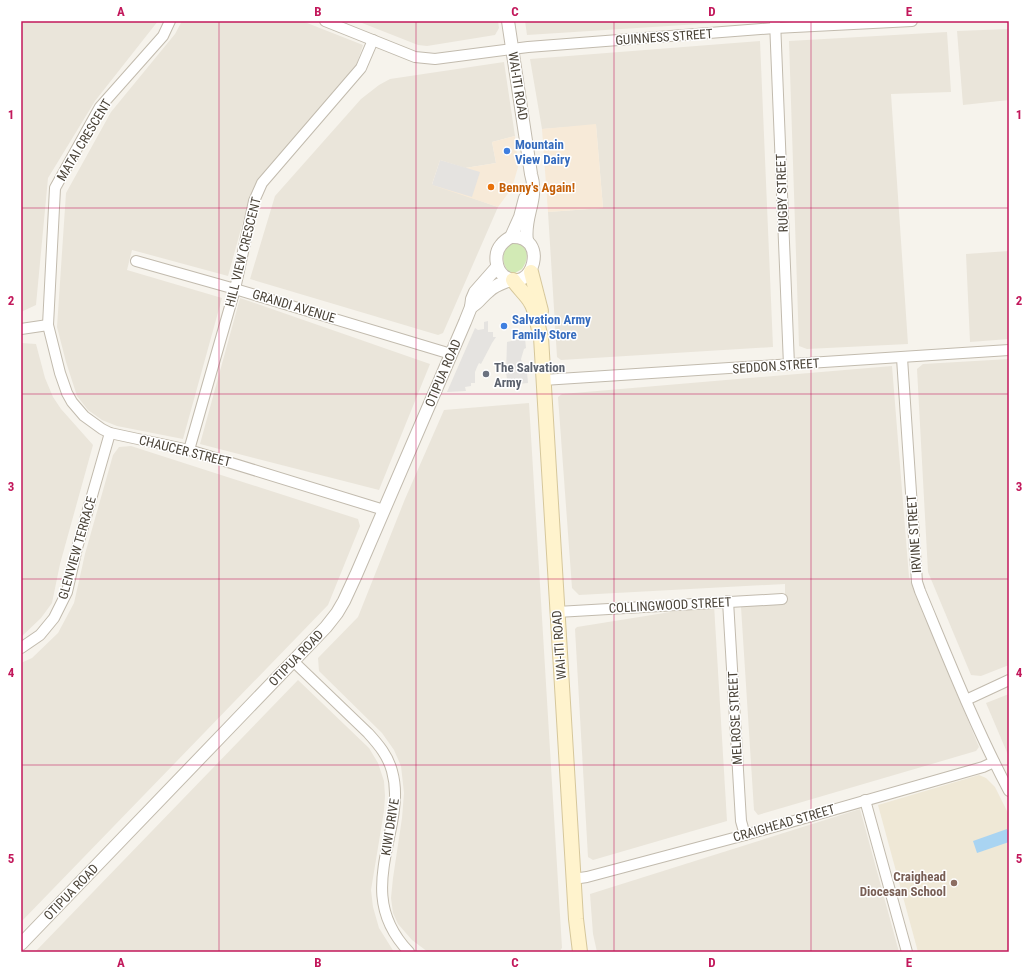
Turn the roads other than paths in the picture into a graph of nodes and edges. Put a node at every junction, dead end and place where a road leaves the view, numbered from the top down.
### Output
1 (170, 21) edge
2 (325, 21) edge
3 (508, 21) edge
4 (912, 21) edge
5 (775, 24) edge
6 (373, 40) junction
7 (512, 49) junction
8 (531, 174) junction
9 (511, 237) junction
10 (527, 241) junction
11 (136, 261) dead end
12 (497, 267) junction
13 (531, 272) junction
14 (512, 280) junction
15 (235, 289) junction
16 (472, 307) junction
17 (48, 325) junction
18 (21, 329) edge
19 (540, 337) junction
20 (1009, 350) edge
21 (451, 354) junction
22 (902, 358) junction
23 (789, 365) junction
24 (543, 380) junction
25 (110, 433) junction
26 (189, 450) junction
27 (384, 510) junction
28 (782, 599) dead end
29 (728, 601) junction
30 (557, 612) junction
31 (21, 648) edge
32 (293, 661) junction
33 (1009, 680) edge
34 (966, 700) junction
35 (994, 762) junction
36 (1009, 791) edge
37 (865, 800) junction
38 (745, 835) junction
39 (573, 879) junction
40 (21, 944) edge
41 (409, 952) edge
42 (580, 952) edge
43 (907, 952) edge

1 - 17 street, MATAI CRESCENT
2 - 6 street, GUINNESS STREET
3 - 7 street, WAI-ITI ROAD
4 - 5 street, GUINNESS STREET
5 - 7 street, GUINNESS STREET
5 - 23 street, RUGBY STREET
6 - 7 street, GUINNESS STREET
6 - 15 street, HILL VIEW CRESCENT
7 - 8 street, WAI-ITI ROAD
8 - 9 street, WAI-ITI ROAD
8 - 10 street, WAI-ITI ROAD
9 - 10 street
9 - 12 street
10 - 13 street
11 - 15 street, GRANDI AVENUE
12 - 14 street
12 - 16 street, OTIPUA ROAD
13 - 14 street
13 - 19 main road, WAI-ITI ROAD
14 - 16 street, OTIPUA ROAD
14 - 19 main road, WAI-ITI ROAD
15 - 21 street, GRANDI AVENUE
15 - 26 street, HILL VIEW CRESCENT
16 - 21 street, OTIPUA ROAD
17 - 18 street
17 - 25 street, CHAUCER STREET
19 - 24 main road, WAI-ITI ROAD
20 - 22 street, SEDDON STREET
21 - 27 street, OTIPUA ROAD
22 - 23 street, SEDDON STREET
22 - 34 street, IRVINE STREET
23 - 24 street, SEDDON STREET
24 - 30 main road, WAI-ITI ROAD
25 - 26 street, CHAUCER STREET
25 - 31 street, GLENVIEW TERRACE
26 - 27 street, CHAUCER STREET
27 - 32 street, OTIPUA ROAD
28 - 29 street, COLLINGWOOD STREET
29 - 30 street, COLLINGWOOD STREET
29 - 38 street, MELROSE STREET
30 - 39 main road, WAI-ITI ROAD
32 - 40 street, OTIPUA ROAD
32 - 41 street, KIWI DRIVE
33 - 34 street
34 - 35 street, IRVINE STREET
35 - 36 street, IRVINE STREET
35 - 37 street, CRAIGHEAD STREET
37 - 38 street, CRAIGHEAD STREET
37 - 43 street
38 - 39 street, CRAIGHEAD STREET
39 - 42 main road, WAI-ITI ROAD

